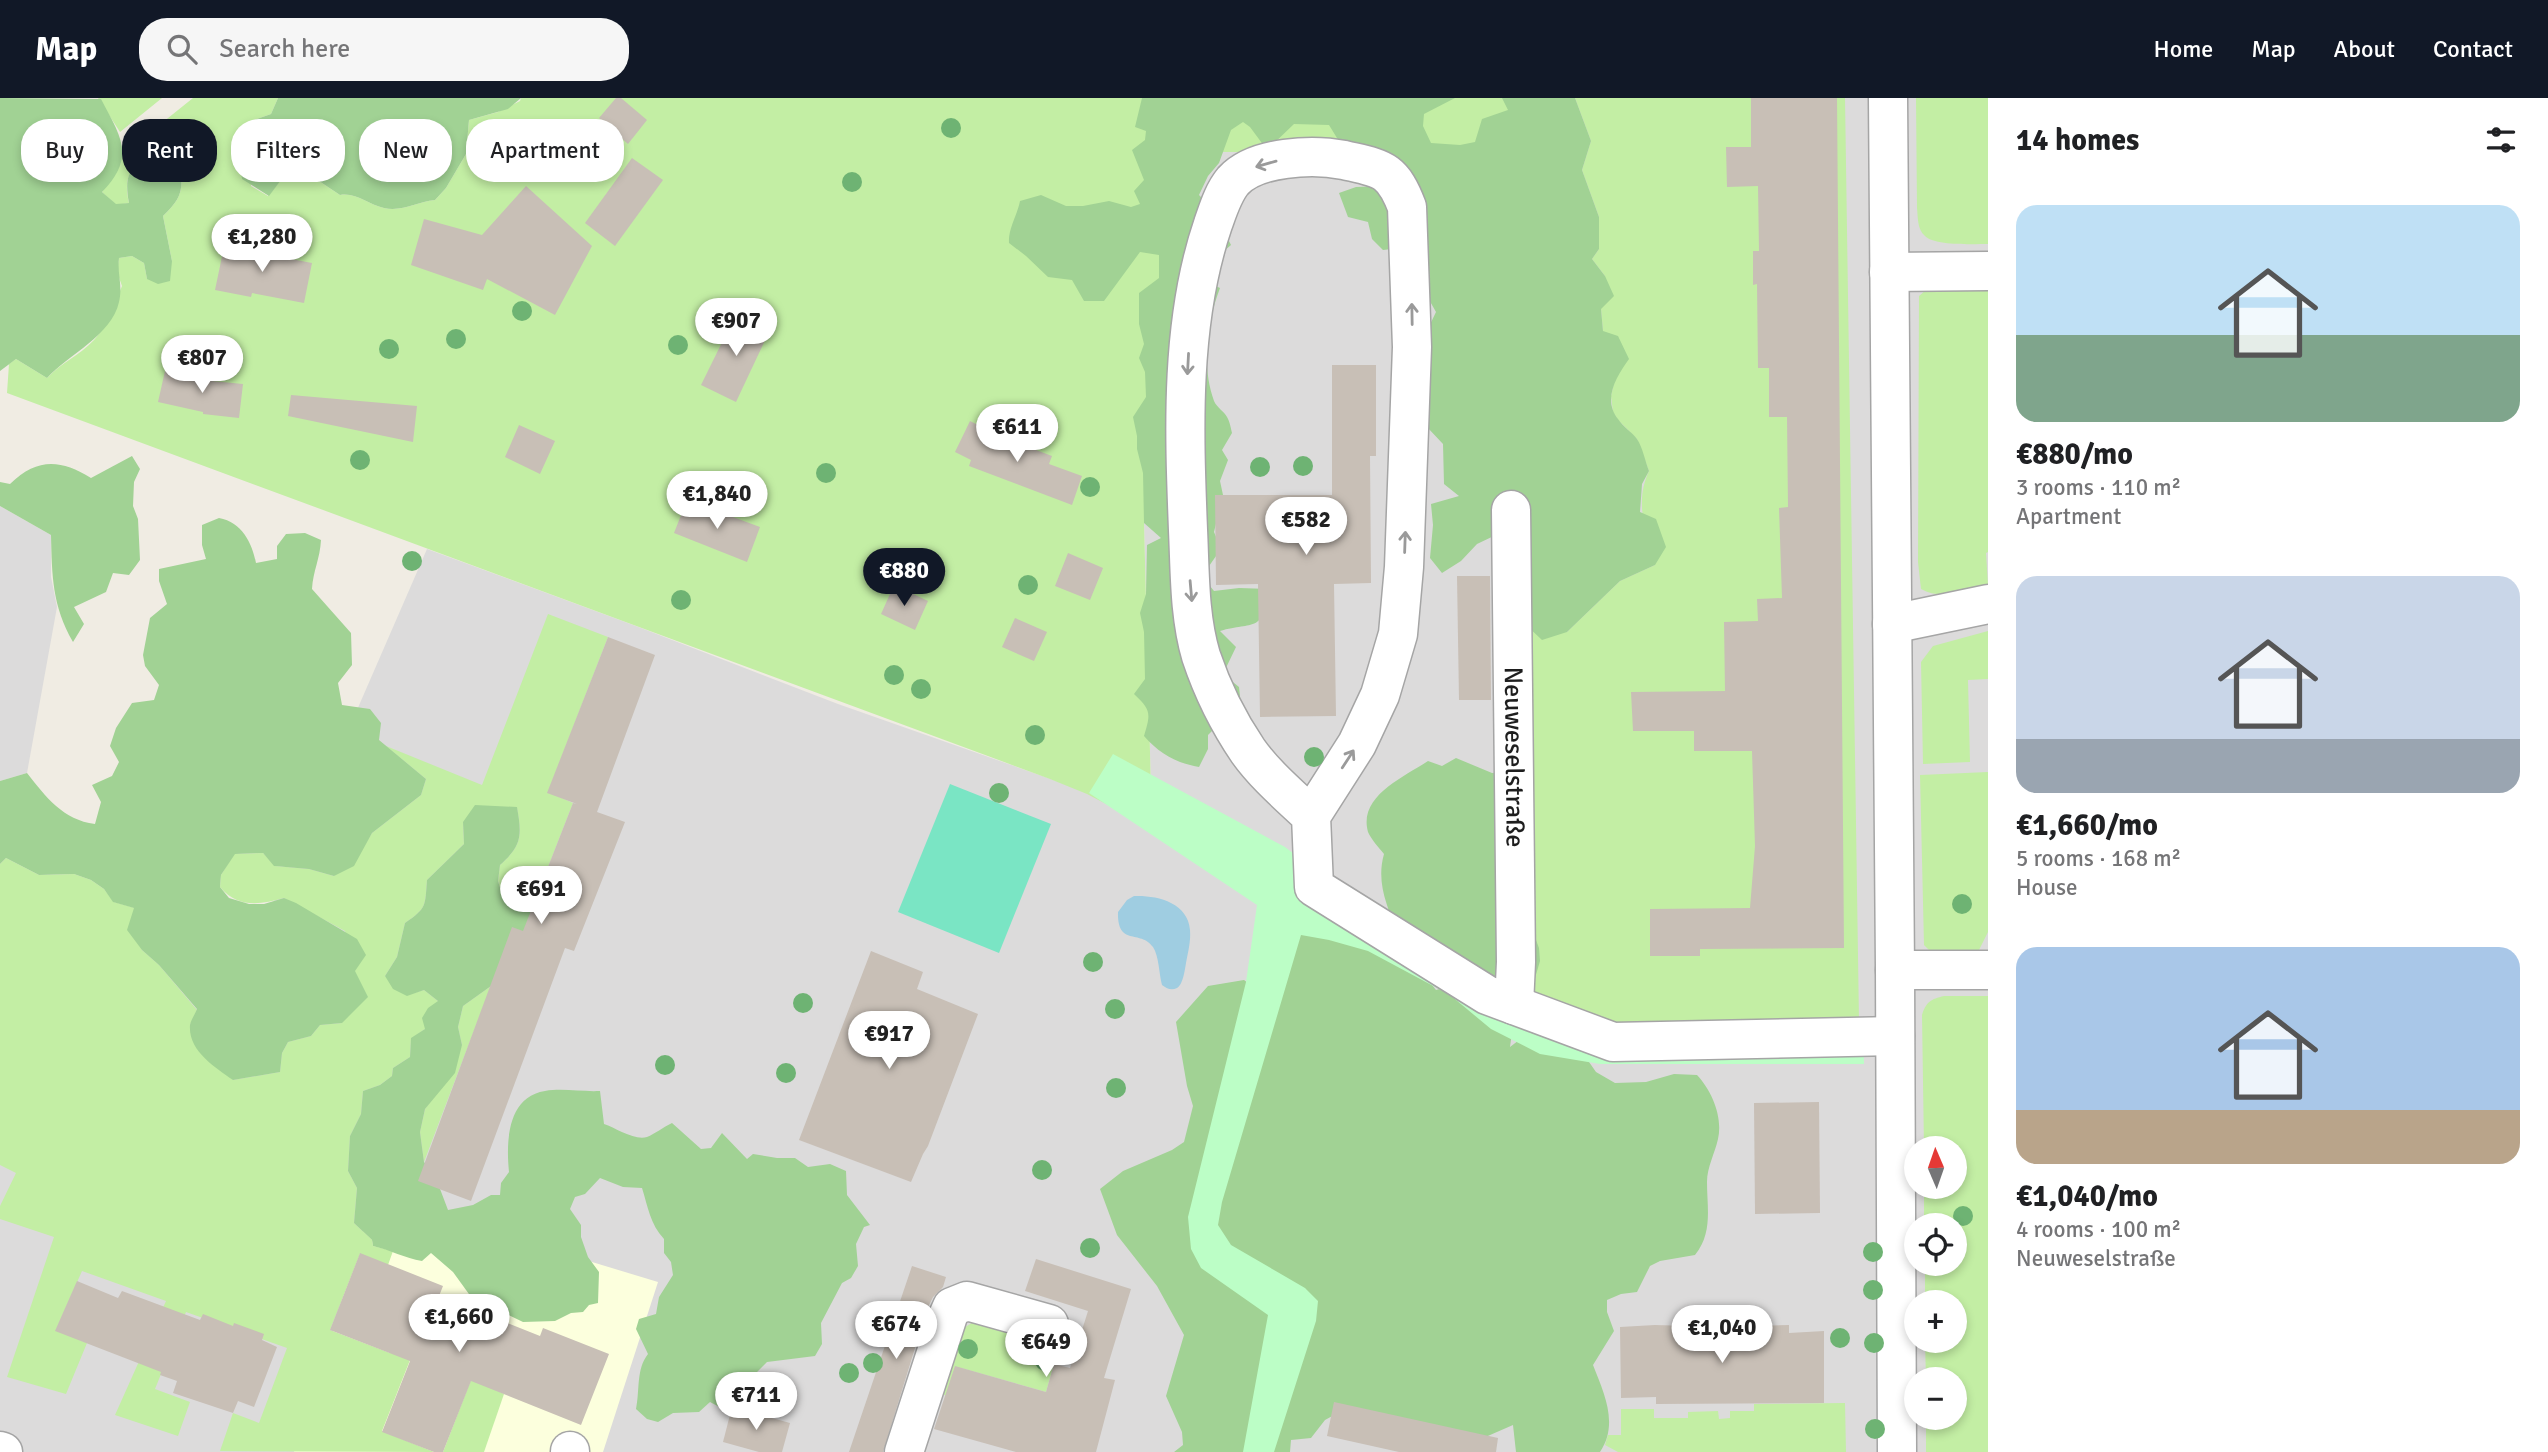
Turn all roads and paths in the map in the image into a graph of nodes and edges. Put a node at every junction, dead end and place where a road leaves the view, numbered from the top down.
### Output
1 (1888, 98) edge
2 (1988, 271) edge
3 (1889, 272) junction
4 (1511, 510) dead end
5 (1988, 604) edge
6 (1892, 624) junction
7 (1311, 816) junction
8 (1895, 970) junction
9 (1988, 970) edge
10 (1514, 1005) junction
11 (1895, 1036) junction
12 (1049, 1324) dead end
13 (904, 1452) edge
14 (1897, 1452) edge

1 - 3 street
2 - 3 street
3 - 6 street
4 - 10 street, Neuweselstraße
5 - 6 street
6 - 8 street
7 -> 7 street
7 - 10 street
8 - 9 street
8 - 11 street
10 - 11 street
11 - 14 street
12 - 13 street

